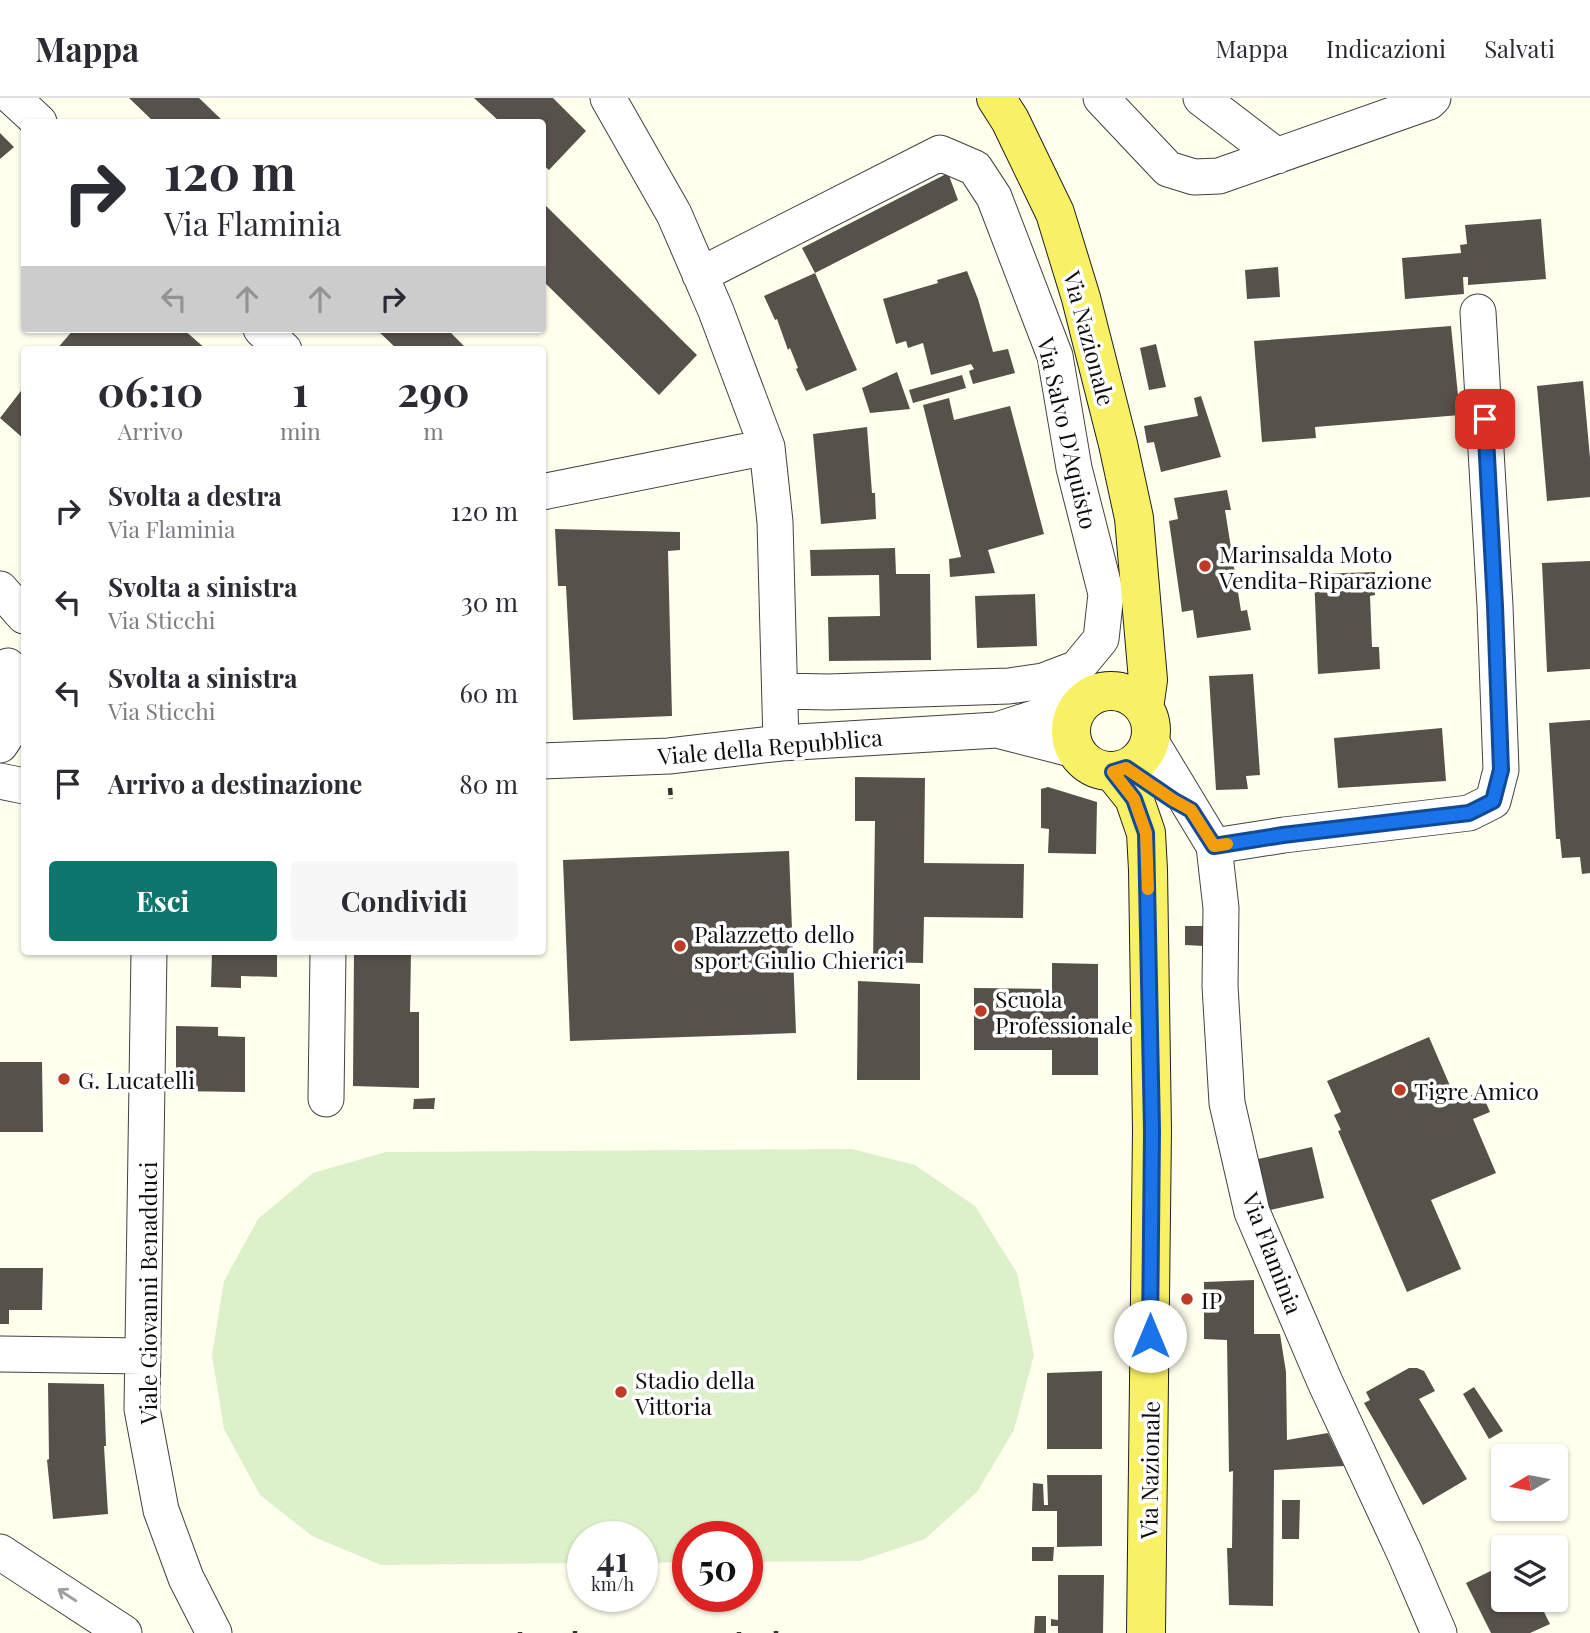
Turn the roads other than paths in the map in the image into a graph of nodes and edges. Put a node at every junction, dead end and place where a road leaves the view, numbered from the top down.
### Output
1 (13, 98) edge
2 (608, 98) edge
3 (996, 98) edge
4 (1101, 98) edge
5 (1201, 98) edge
6 (1433, 98) edge
7 (36, 119) edge
8 (1277, 156) junction
9 (700, 275) junction
10 (1478, 312) dead end
11 (265, 333) edge
12 (280, 346) edge
13 (767, 446) junction
14 (546, 491) edge
15 (0, 589) edge
16 (1139, 591) junction
17 (21, 613) edge
18 (11, 668) edge
19 (780, 691) junction
20 (1096, 694) junction
21 (997, 730) junction
22 (780, 743) junction
23 (0, 745) edge
24 (1133, 747) junction
25 (1075, 750) junction
26 (546, 761) edge
27 (21, 775) edge
28 (0, 780) edge
29 (21, 785) edge
30 (1214, 846) junction
31 (149, 955) edge
32 (328, 955) edge
33 (326, 1099) dead end
34 (0, 1354) edge
35 (143, 1356) junction
36 (0, 1552) edge
37 (210, 1629) edge
38 (124, 1633) edge
39 (1146, 1633) edge
40 (1439, 1633) edge

1 - 7 street
2 - 9 street
3 - 16 main road, Via Nazionale
4 - 8 street
5 - 8 street
6 - 8 street
9 - 13 street
9 - 19 street, Via Salvo D'Aquisto
10 - 30 street
11 - 12 street
13 - 14 street
13 - 19 street
15 - 17 street
16 - 20 main road, Via Nazionale
16 - 24 main road, Via Nazionale
18 - 23 street
19 - 22 street
20 - 21 street, Viale della Repubblica
20 - 24 main road
20 - 25 main road
21 - 22 street, Viale della Repubblica
21 - 25 street, Viale della Repubblica
22 - 26 street, Viale della Repubblica
24 - 25 main road
24 - 30 street, Via Flaminia
24 - 39 main road, Via Nazionale
27 - 28 street
28 - 29 street
30 - 40 street, Via Flaminia
31 - 35 street, Viale Giovanni Benadduci
32 - 33 street
34 - 35 street
35 - 37 street, Viale Giovanni Benadduci
38 -> 36 street

